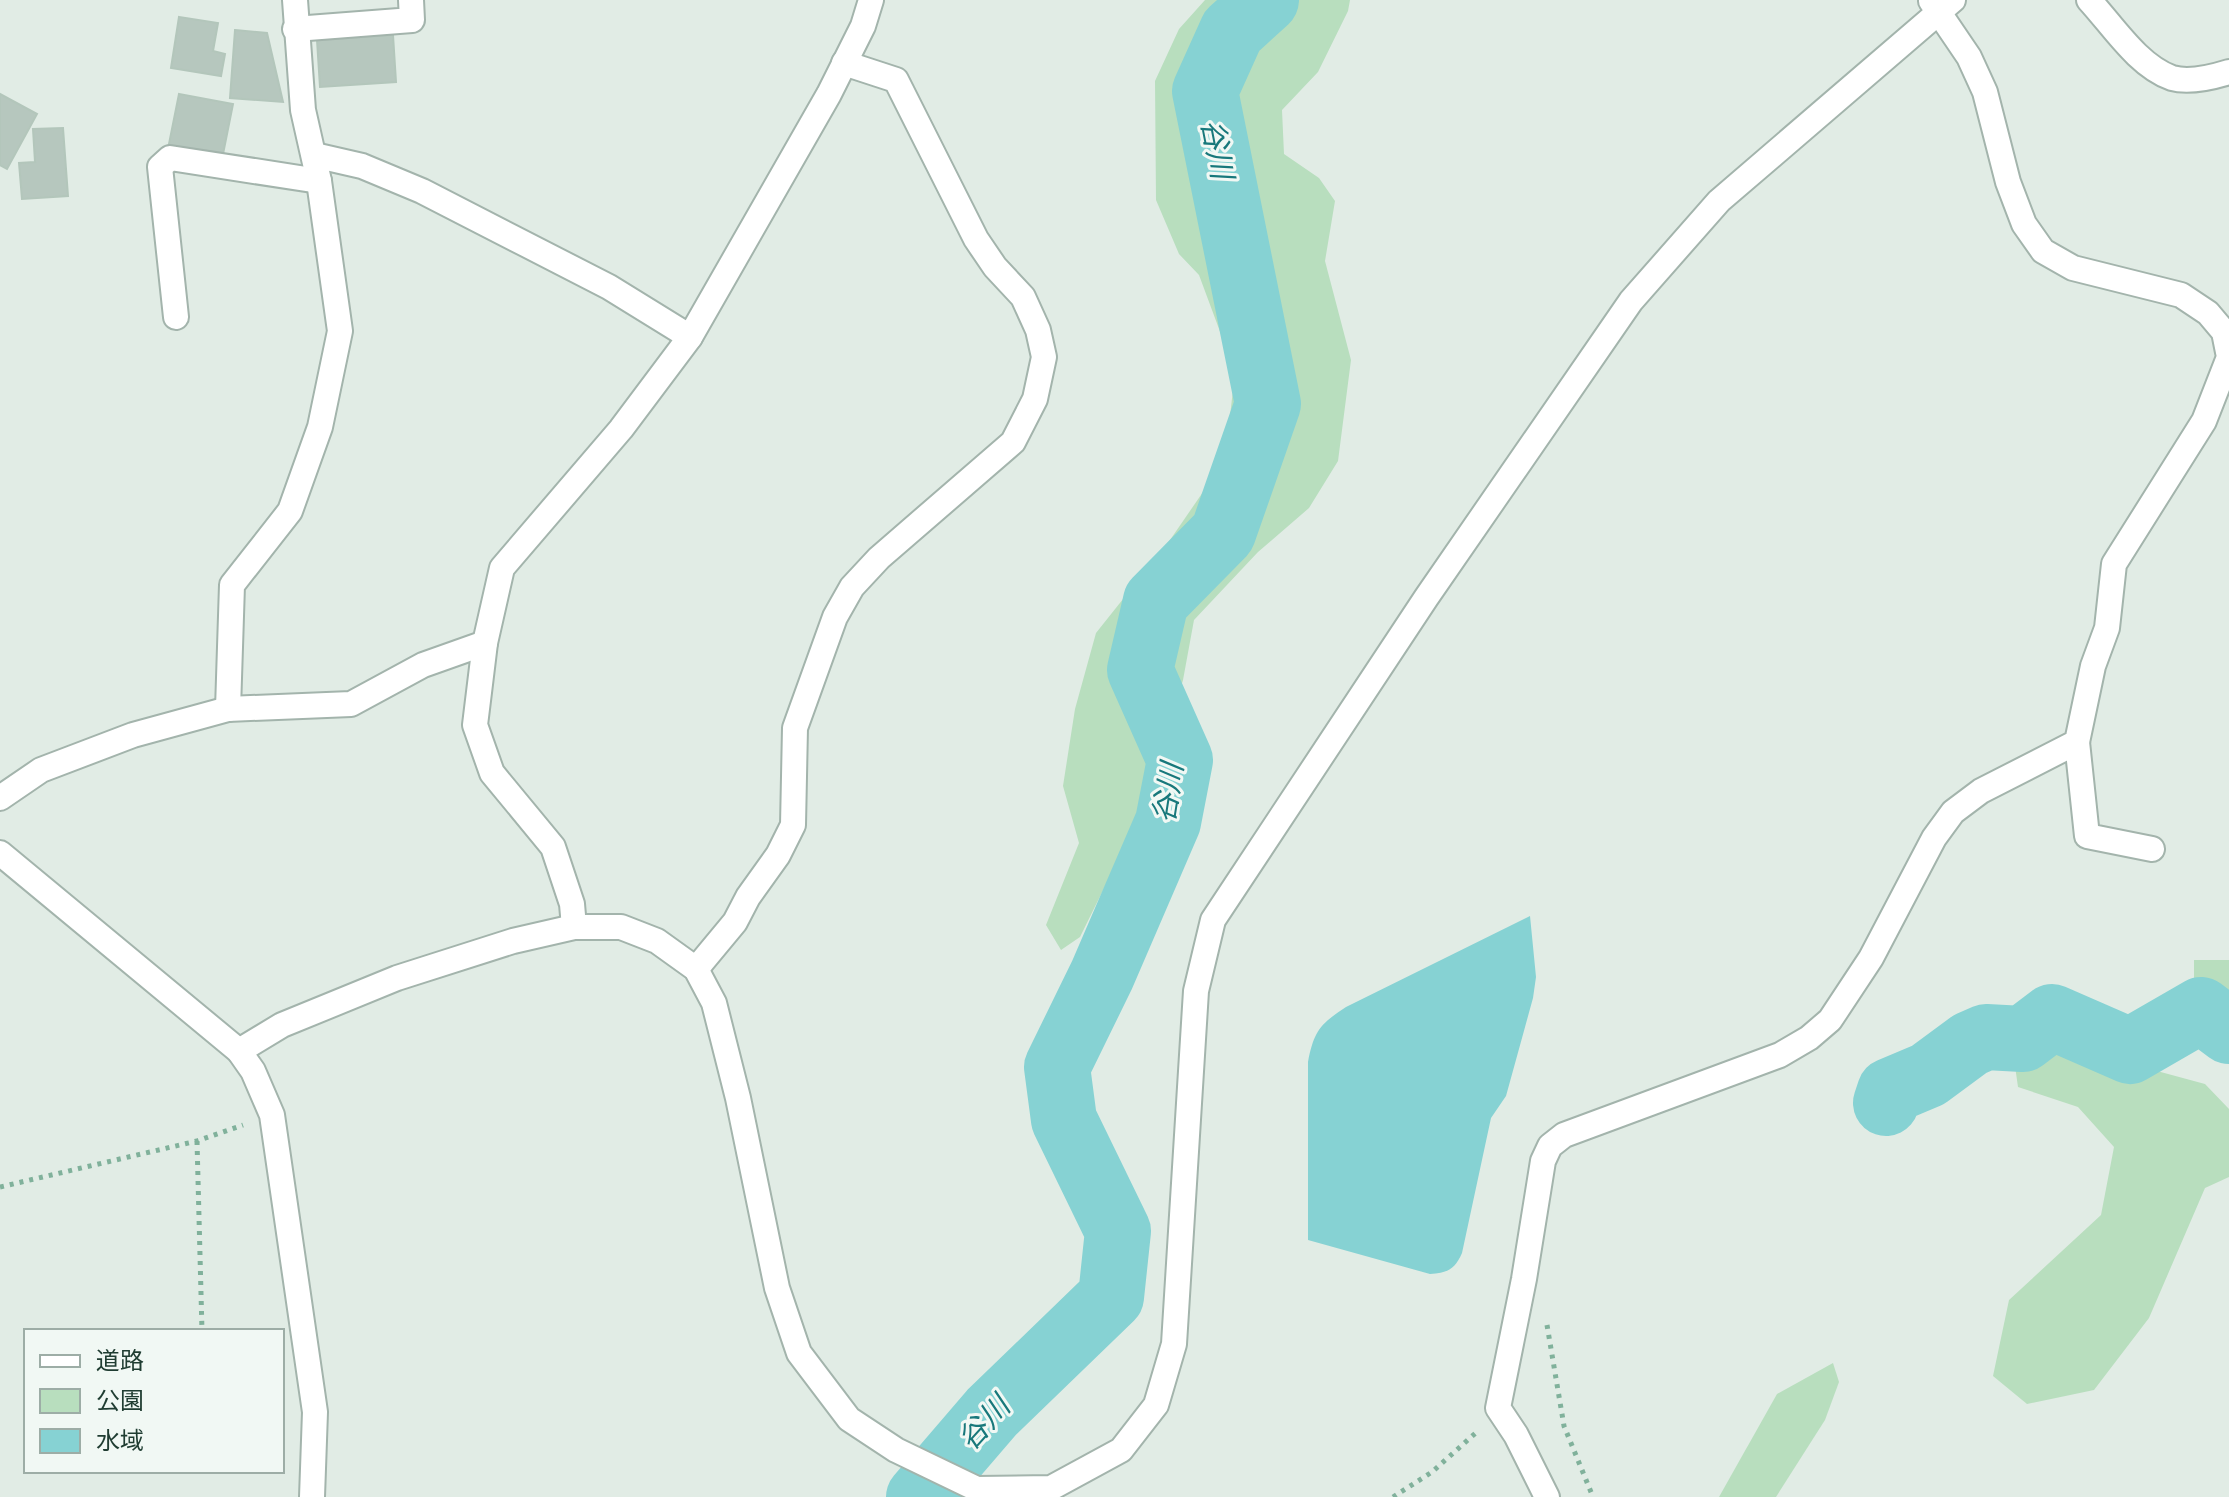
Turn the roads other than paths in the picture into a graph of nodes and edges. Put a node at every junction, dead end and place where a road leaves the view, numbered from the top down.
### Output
1 (295, 0) edge
2 (411, 0) edge
3 (871, 0) edge
4 (2089, 0) edge
5 (1941, 4) edge
6 (295, 29) junction
7 (844, 63) junction
8 (2229, 72) edge
9 (314, 155) junction
10 (319, 181) junction
11 (176, 317) dead end
12 (690, 337) junction
13 (485, 643) junction
14 (228, 709) junction
15 (2077, 742) junction
16 (0, 798) edge
17 (2152, 849) dead end
18 (0, 853) edge
19 (574, 927) junction
20 (696, 969) junction
21 (239, 1051) junction
22 (312, 1497) edge
23 (1547, 1497) edge

1 - 6 street
2 - 6 street
3 - 7 street
4 - 8 street
5 - 15 street
5 - 20 street
6 - 9 street
7 - 12 street
7 - 20 street
9 - 10 street
9 - 12 street
10 - 11 street
10 - 14 street
12 - 13 street
13 - 14 street
13 - 19 street
14 - 16 street
15 - 17 street
15 - 23 street
18 - 21 street
19 - 20 street
19 - 21 street
21 - 22 street

